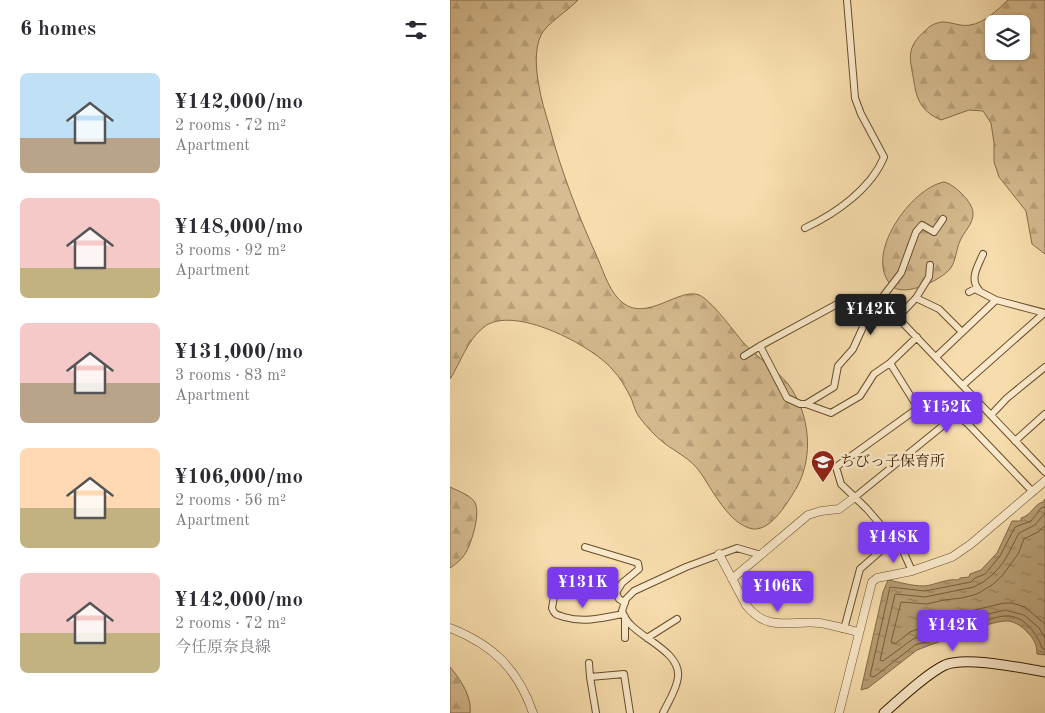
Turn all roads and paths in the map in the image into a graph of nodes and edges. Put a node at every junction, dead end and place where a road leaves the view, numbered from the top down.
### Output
1 (847, 0) edge
2 (943, 219) dead end
3 (804, 228) dead end
4 (983, 254) dead end
5 (930, 265) dead end
6 (978, 290) junction
7 (969, 292) dead end
8 (880, 298) junction
9 (916, 298) junction
10 (996, 300) junction
11 (840, 302) dead end
12 (1043, 314) edge
13 (898, 317) junction
14 (962, 332) junction
15 (917, 337) junction
16 (760, 346) junction
17 (744, 356) dead end
18 (936, 357) junction
19 (890, 363) junction
20 (1045, 367) edge
21 (963, 386) junction
22 (806, 404) junction
23 (1045, 414) edge
24 (991, 415) junction
25 (1016, 441) junction
26 (1045, 472) edge
27 (1045, 482) edge
28 (1033, 492) junction
29 (855, 498) junction
30 (893, 540) junction
31 (585, 547) dead end
32 (719, 554) junction
33 (761, 554) junction
34 (912, 571) junction
35 (732, 579) junction
36 (556, 586) dead end
37 (624, 602) junction
38 (624, 615) junction
39 (677, 619) dead end
40 (450, 628) edge
41 (844, 629) junction
42 (858, 632) junction
43 (625, 638) dead end
44 (647, 638) junction
45 (589, 663) dead end
46 (1045, 672) edge
47 (590, 677) junction
48 (532, 713) edge
49 (596, 713) edge
50 (630, 713) edge
51 (663, 713) edge
52 (839, 713) edge
53 (884, 713) edge

1 - 3 street
2 - 8 street
4 - 6 street
5 - 9 street
6 - 7 street
6 - 10 street
8 - 13 street
8 - 22 street
9 - 13 street
9 - 14 street
10 - 12 street
10 - 14 street
11 - 16 street
12 - 21 street
13 - 15 street
14 - 18 street
15 - 18 street
15 - 19 street
16 - 17 street
16 - 22 street
18 - 21 street
19 - 22 street
19 - 29 street
20 - 24 street
21 - 24 street
23 - 25 street
24 - 25 street
25 - 26 street
27 - 28 street
28 - 29 street
28 - 34 street
29 - 30 street
29 - 33 street
30 - 34 street
30 - 41 street
31 - 37 street
32 - 33 street
32 - 35 street
32 - 37 street
33 - 35 street
34 - 42 street
35 - 41 street
36 - 38 street
37 - 38 street
38 - 43 street
38 - 44 street
39 - 44 street
40 - 48 street
41 - 42 street
42 - 52 street
44 - 51 street
45 - 47 street
46 - 53 main road
47 - 49 street
47 - 50 street

